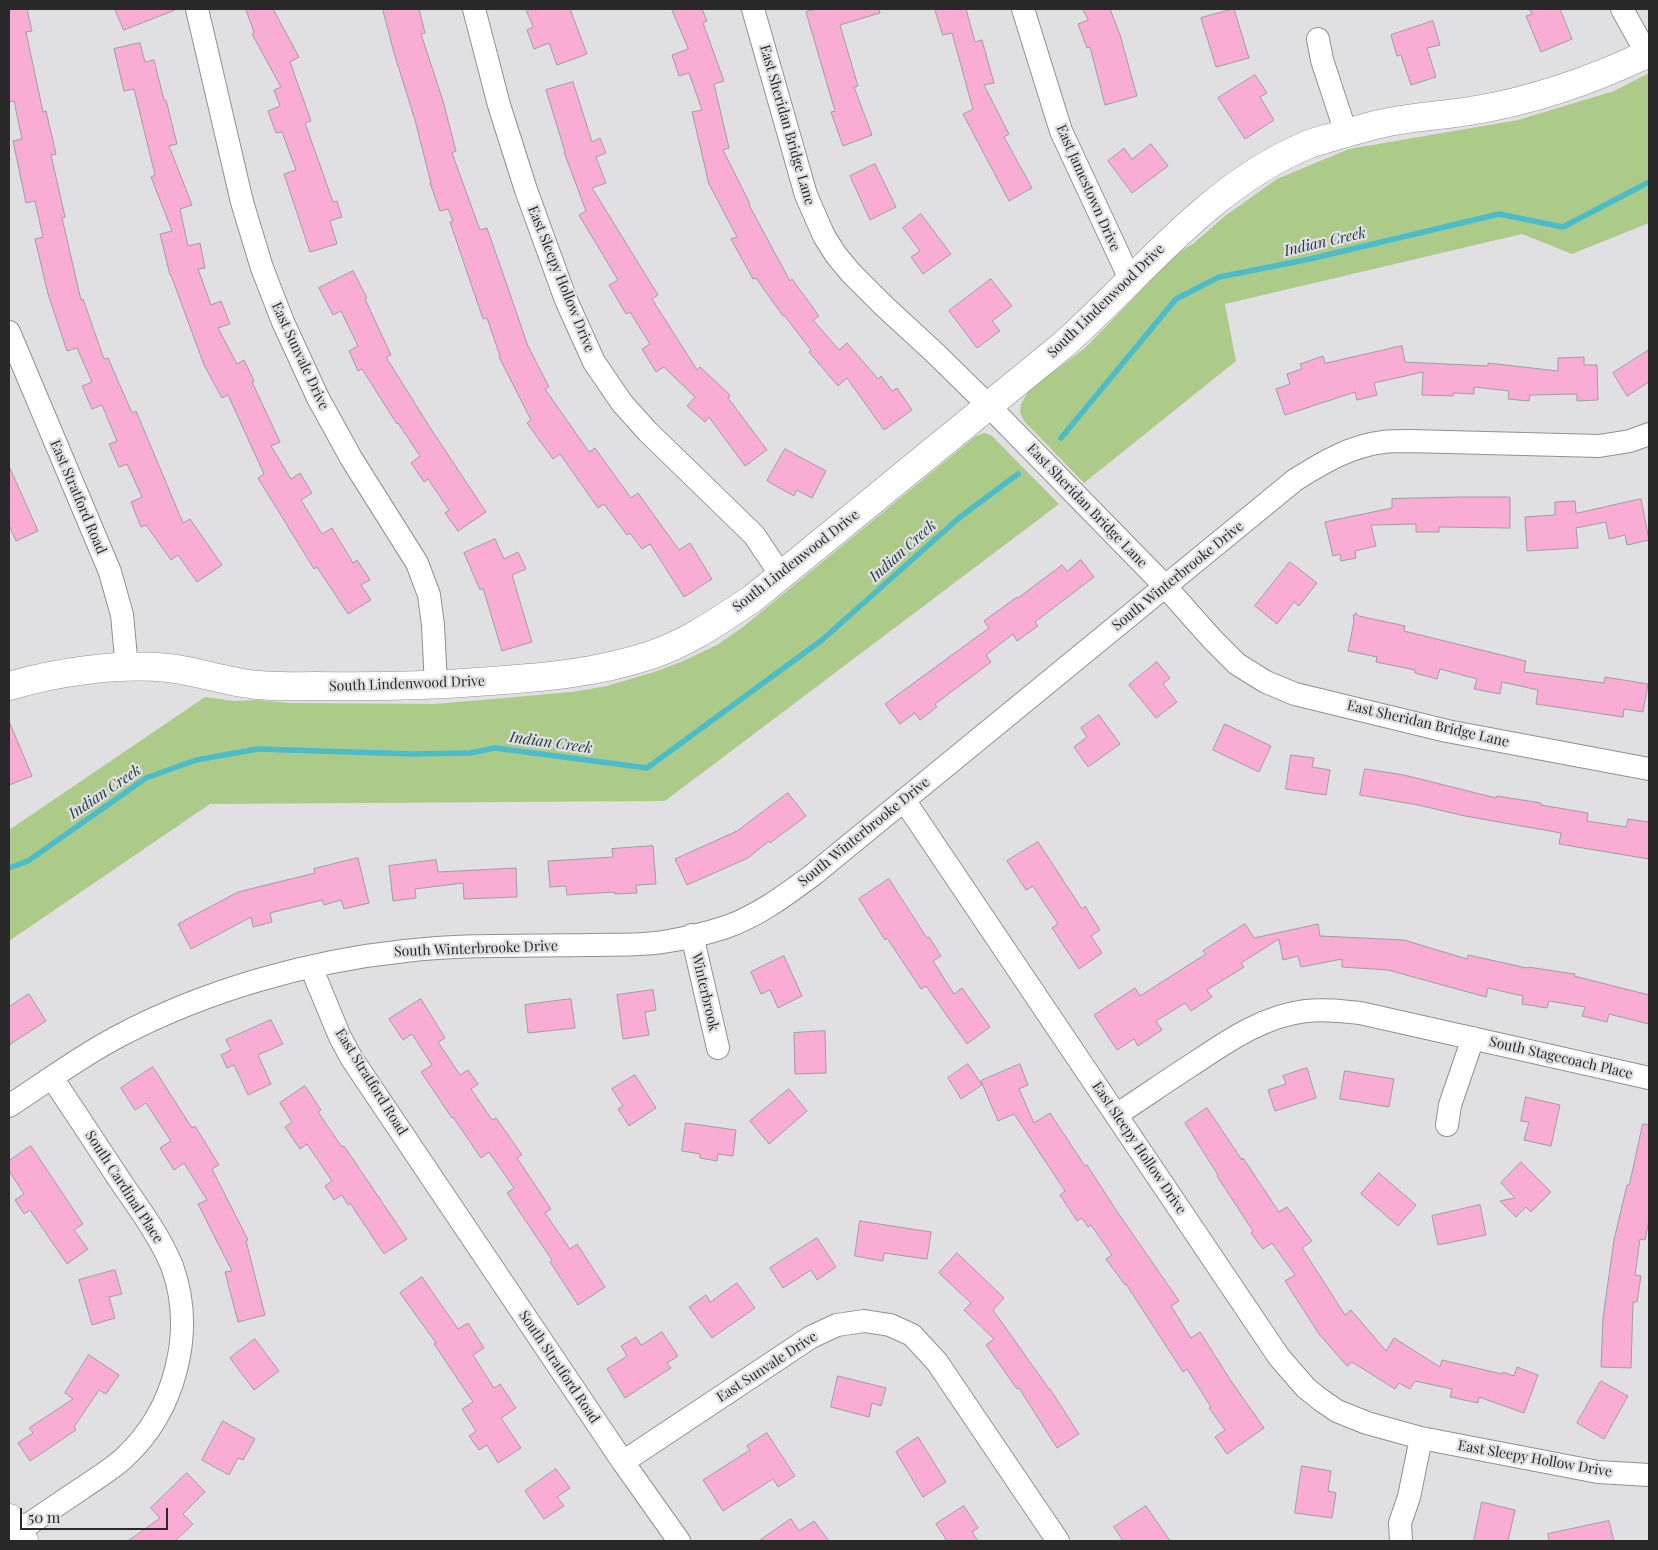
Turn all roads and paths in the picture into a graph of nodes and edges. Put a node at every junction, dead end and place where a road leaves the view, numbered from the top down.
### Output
1 (197, 9) edge
2 (474, 9) edge
3 (753, 9) edge
4 (1024, 9) edge
5 (1622, 9) edge
6 (1318, 39) dead end
7 (1648, 54) edge
8 (1346, 134) junction
9 (1130, 279) junction
10 (9, 332) edge
11 (17, 378) edge
12 (988, 405) junction
13 (1649, 434) edge
14 (781, 575) junction
15 (1165, 586) junction
16 (127, 668) junction
17 (9, 686) edge
18 (436, 686) junction
19 (1649, 769) edge
20 (904, 800) junction
21 (692, 935) junction
22 (311, 967) junction
23 (1473, 1038) junction
24 (718, 1048) dead end
25 (52, 1078) junction
26 (1649, 1078) edge
27 (9, 1106) edge
28 (1116, 1115) junction
29 (1447, 1124) dead end
30 (442, 1192) joint
31 (1421, 1438) junction
32 (623, 1462) junction
33 (1649, 1475) edge
34 (17, 1530) edge
35 (679, 1541) edge
36 (1058, 1541) edge
37 (1401, 1541) edge

1 - 18 street, East Sunvale Drive
2 - 14 street, East Sleepy Hollow Drive
3 - 12 street, East Sheridan Bridge Lane
4 - 9 street, East Jamestown Drive
5 - 7 street
6 - 8 street
7 - 8 street, South Lindenwood Drive
8 - 9 street, South Lindenwood Drive
9 - 12 street, South Lindenwood Drive
10 - 11 street, East Stratford Road
11 - 16 street, East Stratford Road
12 - 14 street, South Lindenwood Drive
12 - 15 street, East Sheridan Bridge Lane
13 - 15 street, South Winterbrooke Drive
14 - 18 street, South Lindenwood Drive
15 - 19 street, East Sheridan Bridge Lane
15 - 20 street, South Winterbrooke Drive
16 - 17 street, South Lindenwood Drive
16 - 18 street, South Lindenwood Drive
20 - 21 street, South Winterbrooke Drive
20 - 28 street, East Sleepy Hollow Drive
21 - 22 street, South Winterbrooke Drive
21 - 24 street, Winterbrook
22 - 25 street, South Winterbrooke Drive
22 - 30 street, East Stratford Road
23 - 26 street, South Stagecoach Place
23 - 28 street, South Stagecoach Place
23 - 29 street, South Stagecoach Place
25 - 27 street, South Winterbrooke Drive
25 - 34 street, South Cardinal Place
28 - 31 street, East Sleepy Hollow Drive
30 - 32 street, South Stratford Road
31 - 33 street, East Sleepy Hollow Drive
31 - 37 street
32 - 35 street, South Stratford Road
32 - 36 street, East Sunvale Drive

